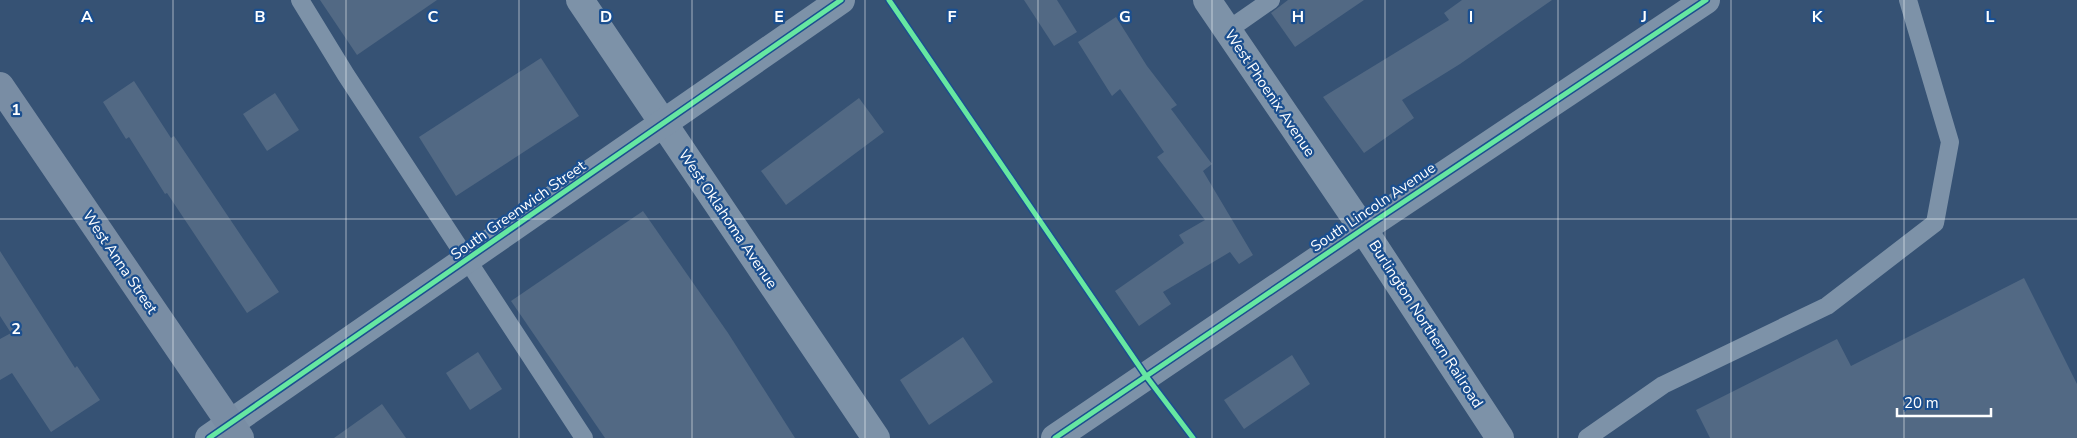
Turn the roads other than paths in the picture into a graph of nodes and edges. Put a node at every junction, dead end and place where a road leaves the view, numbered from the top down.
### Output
1 (300, 0) edge
2 (580, 0) edge
3 (840, 0) edge
4 (1207, 0) edge
5 (1271, 0) edge
6 (1706, 0) edge
7 (1908, 0) edge
8 (1228, 30) junction
9 (0, 86) edge
10 (663, 124) junction
11 (1334, 186) joint
12 (1363, 229) junction
13 (467, 260) junction
14 (226, 433) edge
15 (584, 438) edge
16 (876, 438) edge
17 (1056, 438) edge
18 (1500, 438) edge
19 (1587, 438) edge

1 - 13 lane
2 - 10 street, West Oklahoma Avenue
3 - 10 street, South Greenwich Street
4 - 8 street, West Phoenix Avenue
5 - 8 lane
6 - 12 street, South Lincoln Avenue
7 - 19 lane
8 - 11 street, West Phoenix Avenue
9 - 14 main road, West Anna Street
10 - 13 street, South Greenwich Street
10 - 16 street, West Oklahoma Avenue
11 - 12 street, Burlington Northern Railroad
12 - 17 street, South Lincoln Avenue
12 - 18 street, Burlington Northern Railroad
13 - 14 street, South Greenwich Street
13 - 15 lane

